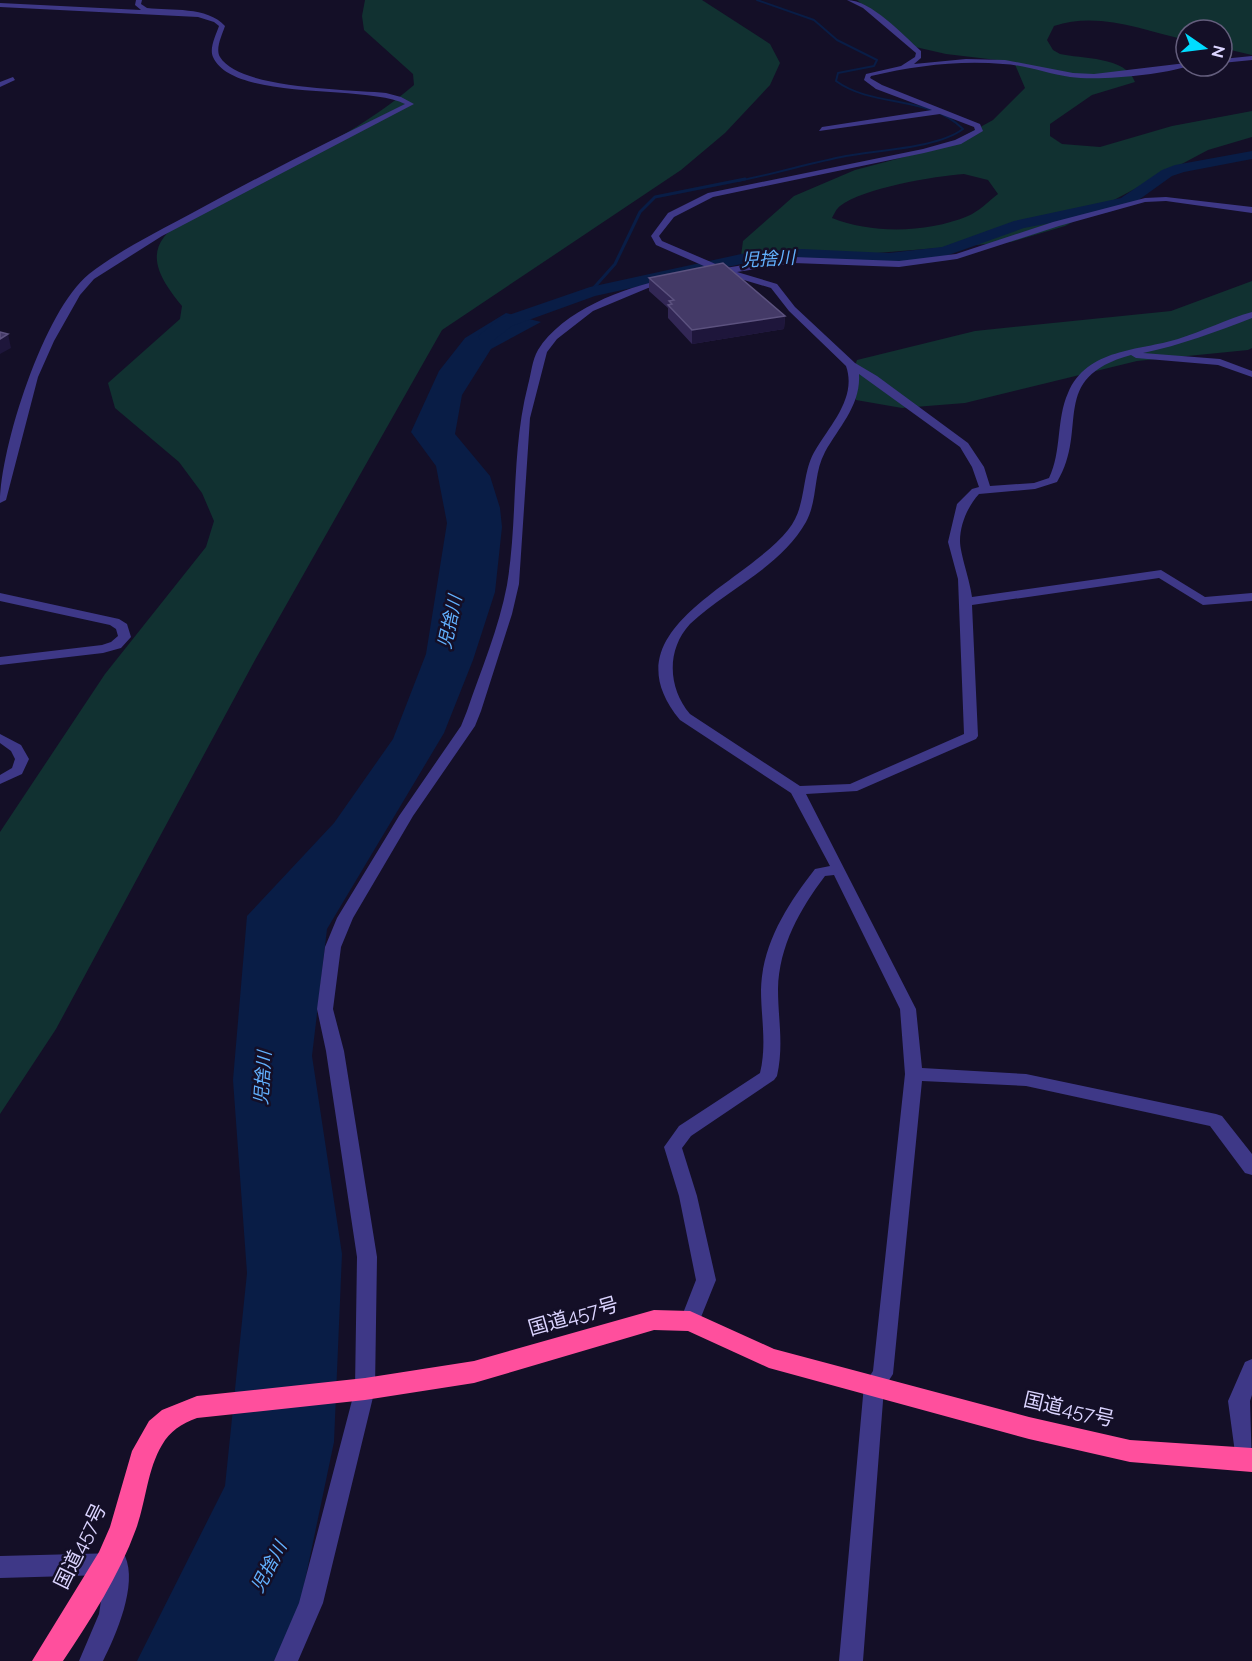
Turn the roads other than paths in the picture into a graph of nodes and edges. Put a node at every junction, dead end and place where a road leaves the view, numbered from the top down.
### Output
1 (139, 0) edge
2 (850, 0) edge
3 (0, 5) edge
4 (161, 12) junction
5 (1252, 58) edge
6 (1234, 60) edge
7 (1174, 66) edge
8 (901, 68) junction
9 (0, 78) edge
10 (0, 85) edge
11 (943, 111) junction
12 (822, 129) dead end
13 (1252, 210) edge
14 (721, 270) junction
15 (1252, 315) edge
16 (1124, 354) junction
17 (851, 365) junction
18 (1252, 374) edge
19 (986, 490) junction
20 (0, 500) edge
21 (0, 597) edge
22 (1252, 597) edge
23 (966, 602) junction
24 (0, 662) edge
25 (0, 738) edge
26 (0, 780) edge
27 (797, 790) junction
28 (839, 869) junction
29 (914, 1074) junction
30 (1252, 1168) edge
31 (690, 1321) junction
32 (1252, 1368) edge
33 (874, 1385) junction
34 (360, 1390) junction
35 (1249, 1460) edge
36 (106, 1562) junction
37 (0, 1567) edge
38 (46, 1661) edge
39 (91, 1661) edge
40 (286, 1661) edge
41 (851, 1661) edge

1 - 4 street
2 - 8 street
3 - 4 street
4 - 20 street
5 - 6 street
7 - 8 street
8 - 11 street
9 - 10 street
11 - 12 street
11 - 14 street
13 - 14 street
14 - 17 street
14 - 34 street
15 - 16 street
16 - 18 street
16 - 19 street
17 - 19 street
17 - 27 street
19 - 23 street
21 - 24 street
22 - 23 street
23 - 27 street
25 - 26 street
27 - 28 street
28 - 29 street
28 - 31 street
29 - 30 street
29 - 33 street
31 - 33 highway, 国道457号
31 - 34 highway, 国道457号
32 - 35 street
33 - 35 highway, 国道457号
33 - 41 street
34 - 36 highway, 国道457号
34 - 40 street
36 - 37 street
36 - 38 highway, 国道457号
36 - 39 street

